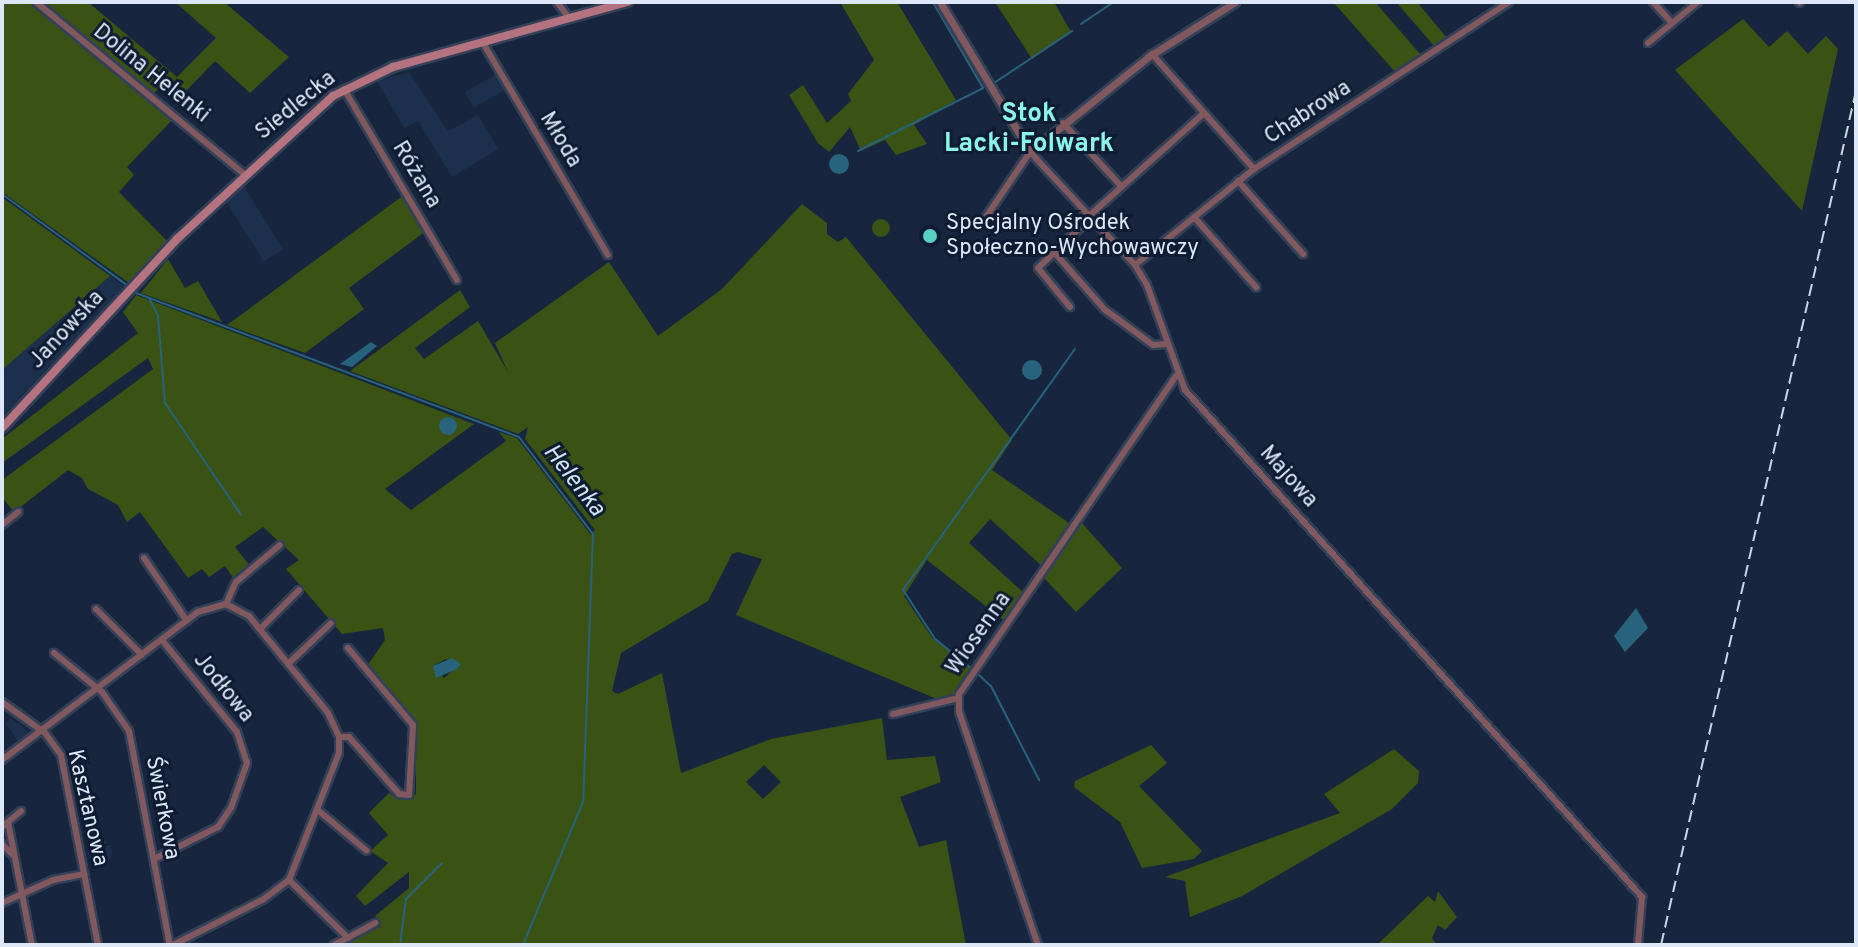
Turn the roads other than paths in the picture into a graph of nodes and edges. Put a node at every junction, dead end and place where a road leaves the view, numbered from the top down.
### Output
1 (36, 2) edge
2 (557, 2) edge
3 (628, 2) edge
4 (940, 2) edge
5 (1235, 2) edge
6 (1509, 2) edge
7 (1653, 2) edge
8 (1698, 2) edge
9 (570, 19) junction
10 (1672, 23) junction
11 (483, 43) junction
12 (1648, 43) dead end
13 (1152, 54) junction
14 (344, 89) junction
15 (1204, 113) junction
16 (1063, 123) junction
17 (1030, 152) junction
18 (1254, 169) junction
19 (244, 174) junction
20 (1238, 181) junction
21 (1121, 186) junction
22 (986, 217) dead end
23 (1090, 217) junction
24 (1194, 217) junction
25 (1054, 252) junction
26 (1303, 254) dead end
27 (608, 255) dead end
28 (1135, 265) junction
29 (457, 280) dead end
30 (1256, 287) dead end
31 (127, 293) joint
32 (1070, 307) dead end
33 (1166, 344) junction
34 (1176, 376) junction
35 (2, 428) edge
36 (18, 512) dead end
37 (2, 525) edge
38 (280, 545) dead end
39 (144, 558) dead end
40 (299, 590) dead end
41 (200, 599) dead end
42 (226, 604) junction
43 (206, 608) junction
44 (96, 609) dead end
45 (187, 621) junction
46 (331, 623) dead end
47 (260, 629) junction
48 (162, 640) junction
49 (348, 648) dead end
50 (54, 653) dead end
51 (142, 655) junction
52 (288, 664) junction
53 (98, 688) junction
54 (958, 698) junction
55 (2, 702) edge
56 (893, 714) dead end
57 (42, 731) junction
58 (339, 737) junction
59 (2, 760) edge
60 (21, 811) dead end
61 (319, 811) junction
62 (5, 824) edge
63 (2, 844) edge
64 (367, 851) dead end
65 (15, 858) junction
66 (154, 859) junction
67 (84, 874) junction
68 (289, 880) junction
69 (22, 893) junction
70 (2, 903) edge
71 (375, 923) dead end
72 (348, 938) junction
73 (32, 945) edge
74 (98, 945) edge
75 (172, 945) edge
76 (334, 945) edge
77 (1038, 945) edge
78 (1638, 945) edge

1 - 19 street, Dolina Helenki
2 - 9 street
3 - 9 main road, Siedlecka
4 - 17 street, Majowa
5 - 13 street
6 - 18 street, Chabrowa
7 - 10 street
8 - 10 street
9 - 11 main road, Siedlecka
10 - 12 street
11 - 14 main road, Siedlecka
11 - 27 street, Młoda
13 - 15 street
13 - 16 street
14 - 19 main road, Siedlecka
14 - 29 street, Różana
15 - 18 street
15 - 21 street
16 - 17 street
16 - 21 street
17 - 22 street
17 - 23 street, Majowa
18 - 20 street, Chabrowa
19 - 31 main road, Siedlecka
20 - 24 street, Chabrowa
20 - 26 street
21 - 23 street
23 - 25 street
23 - 28 street, Majowa
24 - 28 street, Chabrowa
24 - 30 street
25 - 32 street
25 - 33 street
28 - 33 street, Majowa
31 - 35 main road, Janowska
33 - 34 street, Majowa
34 - 54 street, Wiosenna
34 - 78 street, Majowa
36 - 37 street
38 - 42 street
39 - 45 street
40 - 47 street
41 - 43 street
42 - 43 street
42 - 47 street
43 - 45 street
44 - 51 street
45 - 48 street
46 - 52 street
47 - 52 street
48 - 51 street
48 - 66 street, Jodłowa
49 - 58 street
50 - 53 street, Świerkowa
51 - 53 street
52 - 58 street
53 - 57 street
53 - 66 street, Świerkowa
54 - 56 street
54 - 77 street, Wiosenna
55 - 57 street, Kasztanowa
57 - 59 street
57 - 67 street, Kasztanowa
58 - 61 street
60 - 62 street
61 - 64 street
61 - 68 street
62 - 65 street
63 - 65 street
65 - 69 street
66 - 75 street, Świerkowa
67 - 69 street
67 - 74 street, Kasztanowa
68 - 72 street
68 - 75 street
69 - 70 street
69 - 73 street
71 - 72 street
72 - 76 street

